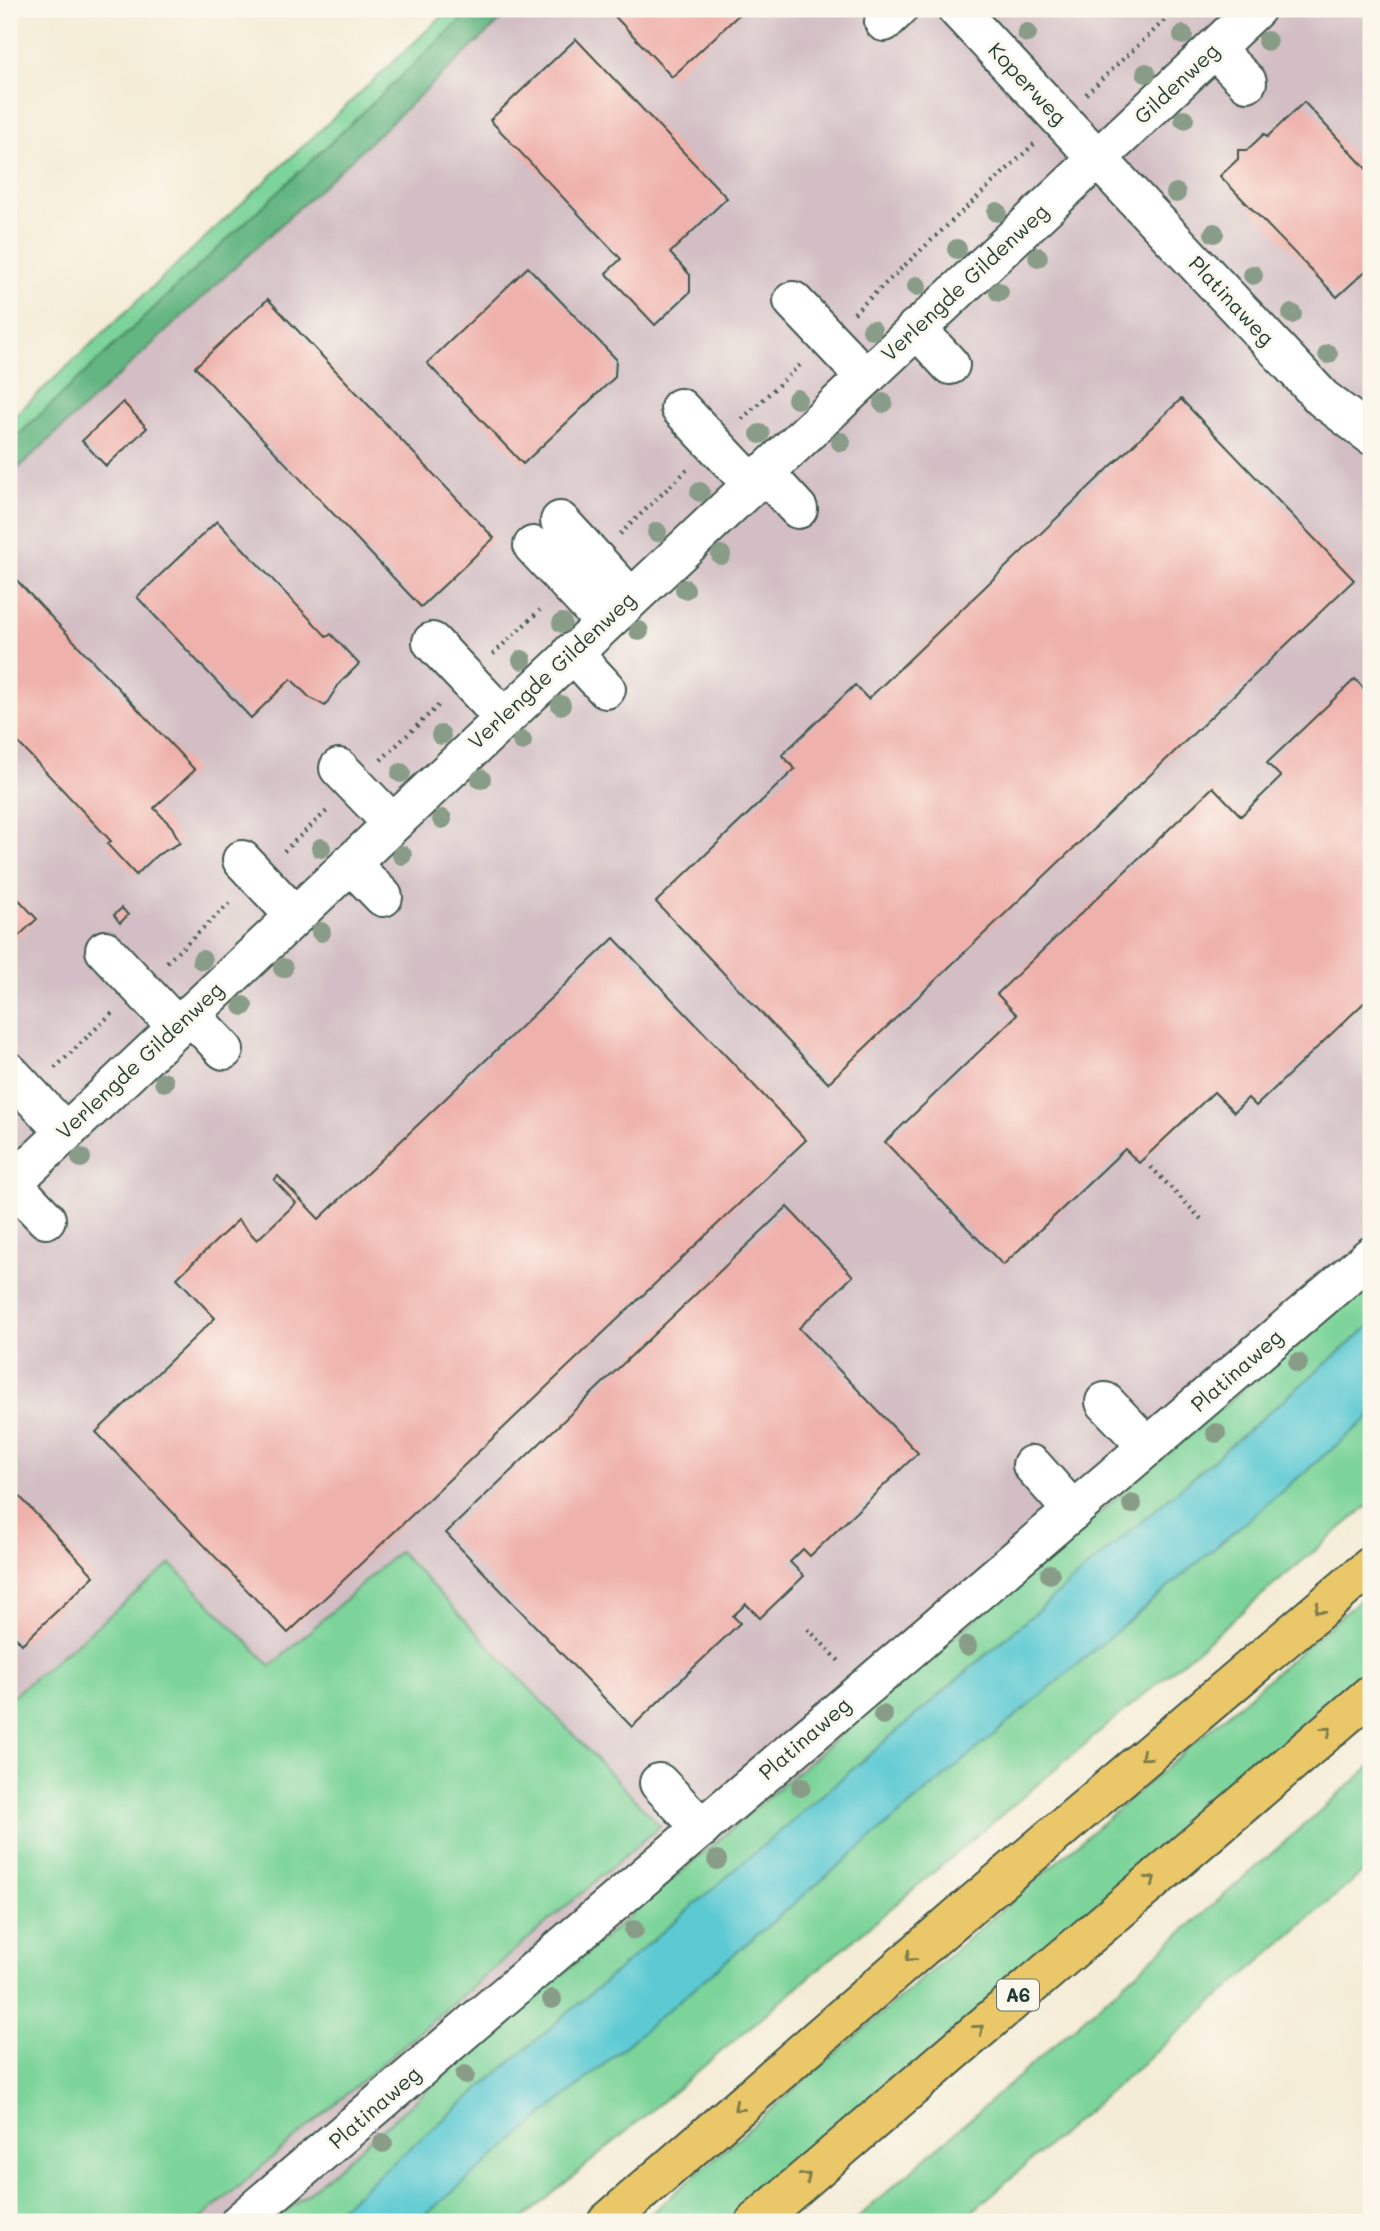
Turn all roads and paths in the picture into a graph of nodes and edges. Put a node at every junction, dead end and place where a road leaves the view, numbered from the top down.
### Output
1 (957, 9) edge
2 (1177, 9) edge
3 (1256, 9) edge
4 (1214, 49) junction
5 (1247, 82) dead end
6 (1083, 97) dead end
7 (1037, 141) dead end
8 (1097, 159) junction
9 (793, 301) dead end
10 (916, 328) junction
11 (828, 338) junction
12 (950, 365) dead end
13 (865, 377) junction
14 (680, 408) dead end
15 (1371, 435) edge
16 (715, 444) junction
17 (757, 477) junction
18 (798, 509) dead end
19 (546, 534) dead end
20 (581, 571) junction
21 (617, 609) junction
22 (432, 642) dead end
23 (572, 652) junction
24 (467, 679) junction
25 (606, 689) dead end
26 (503, 717) junction
27 (347, 776) junction
28 (392, 823) junction
29 (350, 863) junction
30 (250, 868) junction
31 (383, 897) dead end
32 (295, 916) junction
33 (105, 950) dead end
34 (140, 987) junction
35 (184, 1021) junction
36 (224, 1050) dead end
37 (18, 1083) edge
38 (65, 1132) junction
39 (1151, 1167) dead end
40 (10, 1184) edge
41 (46, 1219) dead end
42 (1202, 1220) dead end
43 (1371, 1256) edge
44 (1105, 1402) dead end
45 (1147, 1447) junction
46 (1032, 1465) dead end
47 (1073, 1511) junction
48 (1371, 1566) edge
49 (808, 1629) dead end
50 (844, 1667) dead end
51 (1371, 1694) edge
52 (659, 1783) dead end
53 (702, 1828) junction
54 (240, 2222) edge
55 (607, 2222) edge
56 (755, 2222) edge

1 - 8 street, Koperweg
2 - 6 path
3 - 4 street, Gildenweg
4 - 5 street
4 - 8 street, Gildenweg
7 - 11 path
8 - 10 street, Verlengde Gildenweg
8 - 15 street, Platinaweg
9 - 11 street
10 - 12 street
10 - 13 street, Verlengde Gildenweg
11 - 13 street
11 - 16 path
13 - 17 street, Verlengde Gildenweg
14 - 16 street
16 - 17 street
16 - 20 path
17 - 18 street
17 - 21 street, Verlengde Gildenweg
19 - 20 street
20 - 21 street
20 - 24 path
21 - 23 street, Verlengde Gildenweg
22 - 24 street
23 - 25 street
23 - 26 street, Verlengde Gildenweg
24 - 26 street
24 - 27 path
26 - 28 street, Verlengde Gildenweg
27 - 28 street
27 - 30 path
28 - 29 street, Verlengde Gildenweg
29 - 31 street
29 - 32 street, Verlengde Gildenweg
30 - 32 street
30 - 34 path
32 - 35 street, Verlengde Gildenweg
33 - 34 street
34 - 35 street
34 - 37 path
35 - 36 street
35 - 38 street, Verlengde Gildenweg
37 - 38 street
38 - 40 street, Verlengde Gildenweg
39 - 42 path
40 - 41 street
43 - 45 street, Platinaweg
44 - 45 street
45 - 47 street, Platinaweg
46 - 47 street
47 - 53 street, Platinaweg
48 -> 55 highway
49 - 50 path
56 -> 51 highway, A6
52 - 53 street
53 - 54 street, Platinaweg

